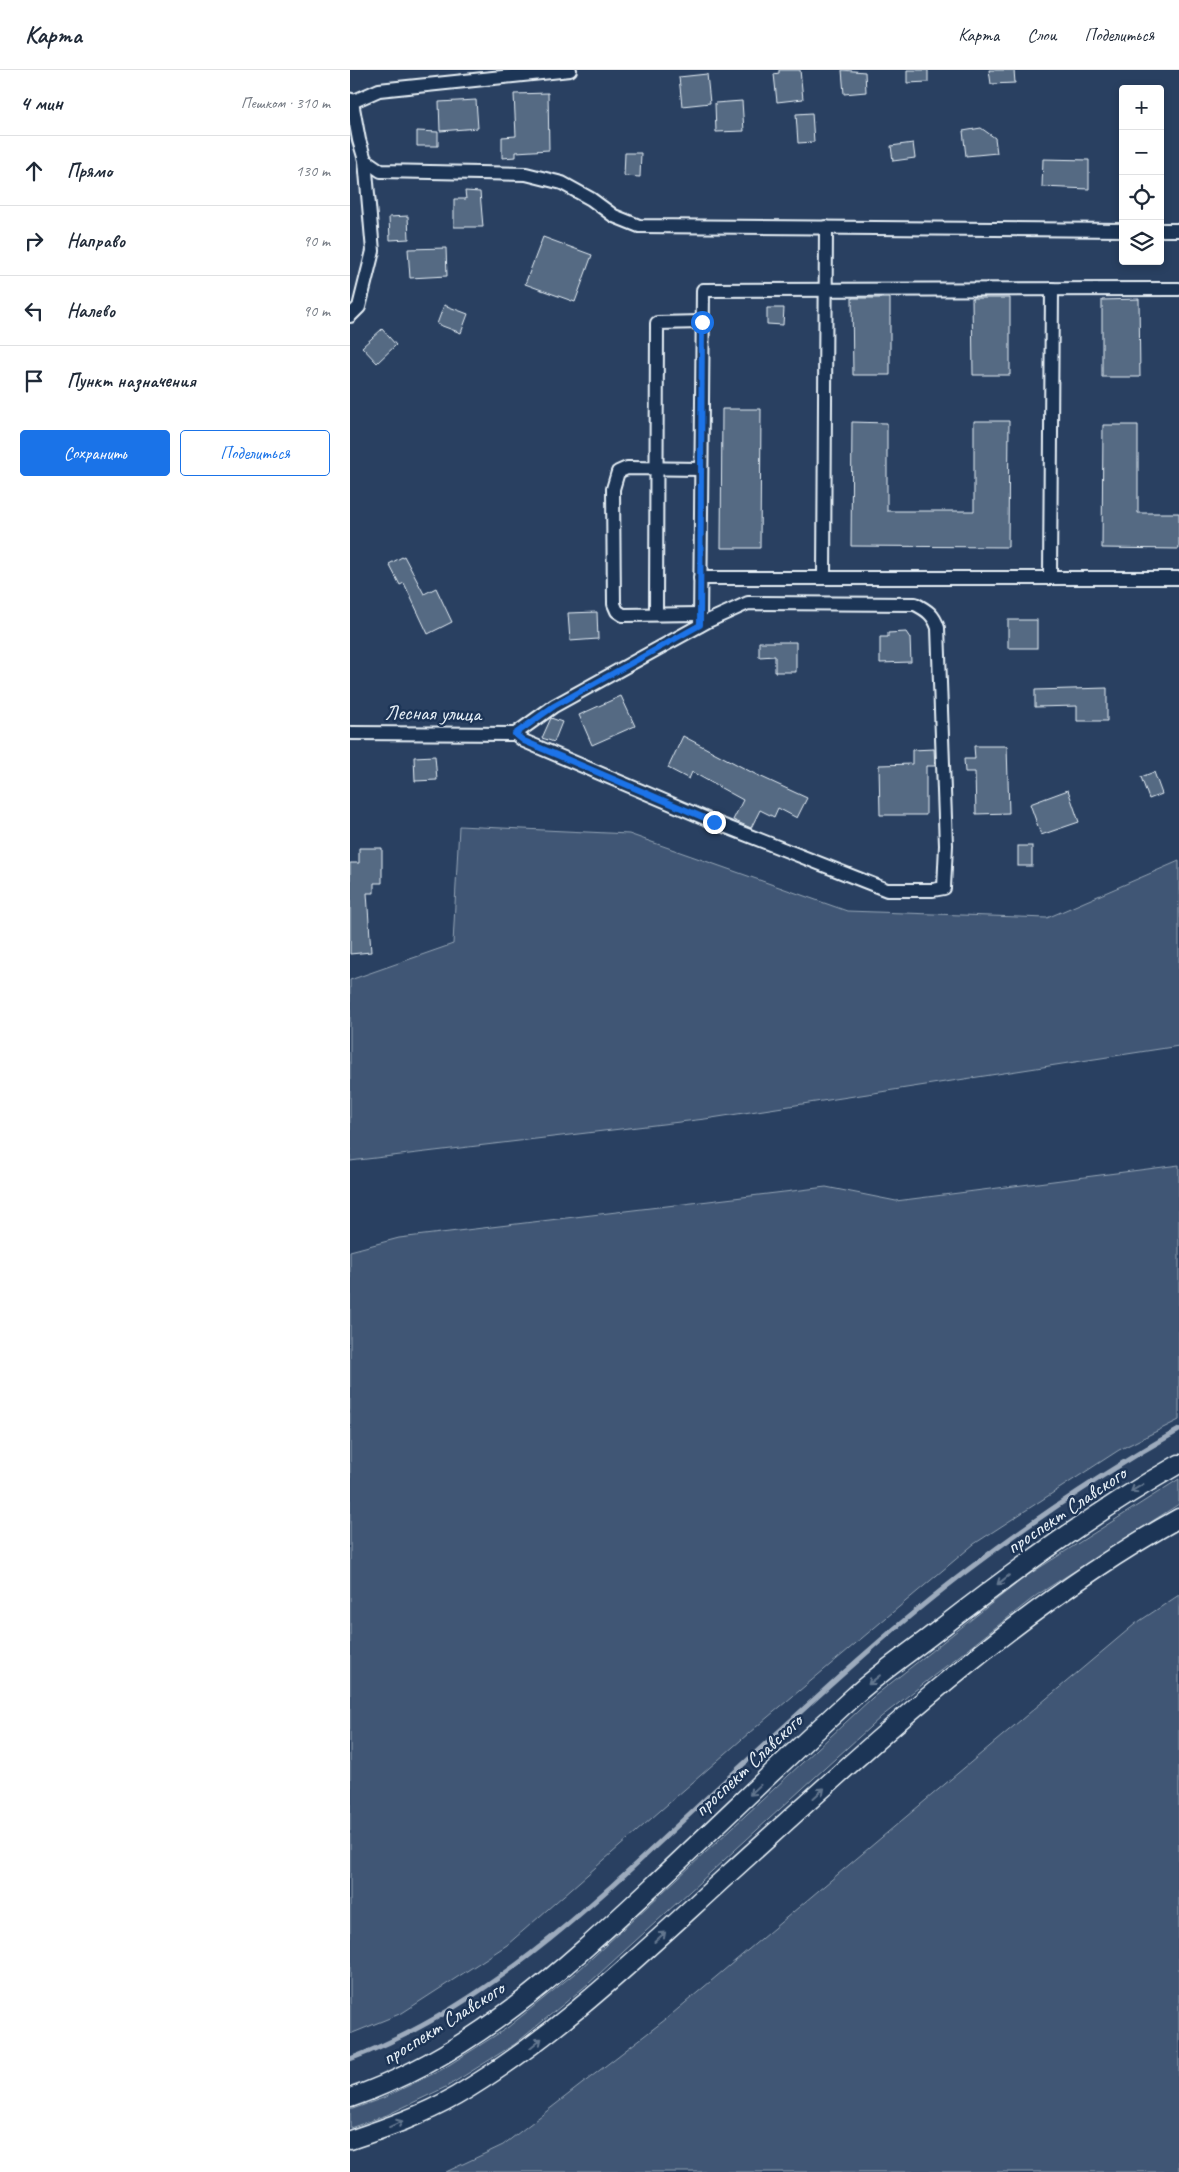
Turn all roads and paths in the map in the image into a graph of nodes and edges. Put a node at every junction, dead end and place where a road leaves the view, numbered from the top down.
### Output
1 (570, 70) edge
2 (351, 101) edge
3 (365, 160) junction
4 (826, 227) junction
5 (1119, 230) edge
6 (1164, 230) edge
7 (1179, 230) edge
8 (828, 288) junction
9 (1052, 289) junction
10 (1179, 289) edge
11 (350, 316) edge
12 (702, 322) junction
13 (656, 468) junction
14 (701, 469) junction
15 (1050, 577) junction
16 (700, 578) junction
17 (824, 578) junction
18 (1179, 578) edge
19 (656, 614) junction
20 (700, 620) junction
21 (350, 733) edge
22 (515, 734) junction
23 (1179, 1464) edge
24 (1179, 1518) edge
25 (350, 2098) edge
26 (350, 2140) edge

1 - 2 street
2 - 3 street
3 - 4 street
3 - 11 street
4 - 5 street
4 - 8 street
6 - 7 street
8 - 9 street
8 - 12 street
8 - 17 street
9 - 10 street
9 - 15 street
12 - 13 street
12 - 14 street
13 - 14 street
13 - 19 street
13 - 19 street
14 - 16 street
15 - 17 street
15 - 18 street
16 - 17 street
16 - 20 street
19 - 20 street
20 - 22 street
20 - 22 street
21 - 22 street, Лесная улица
23 -> 25 main road, проспект Славского
26 -> 24 main road

